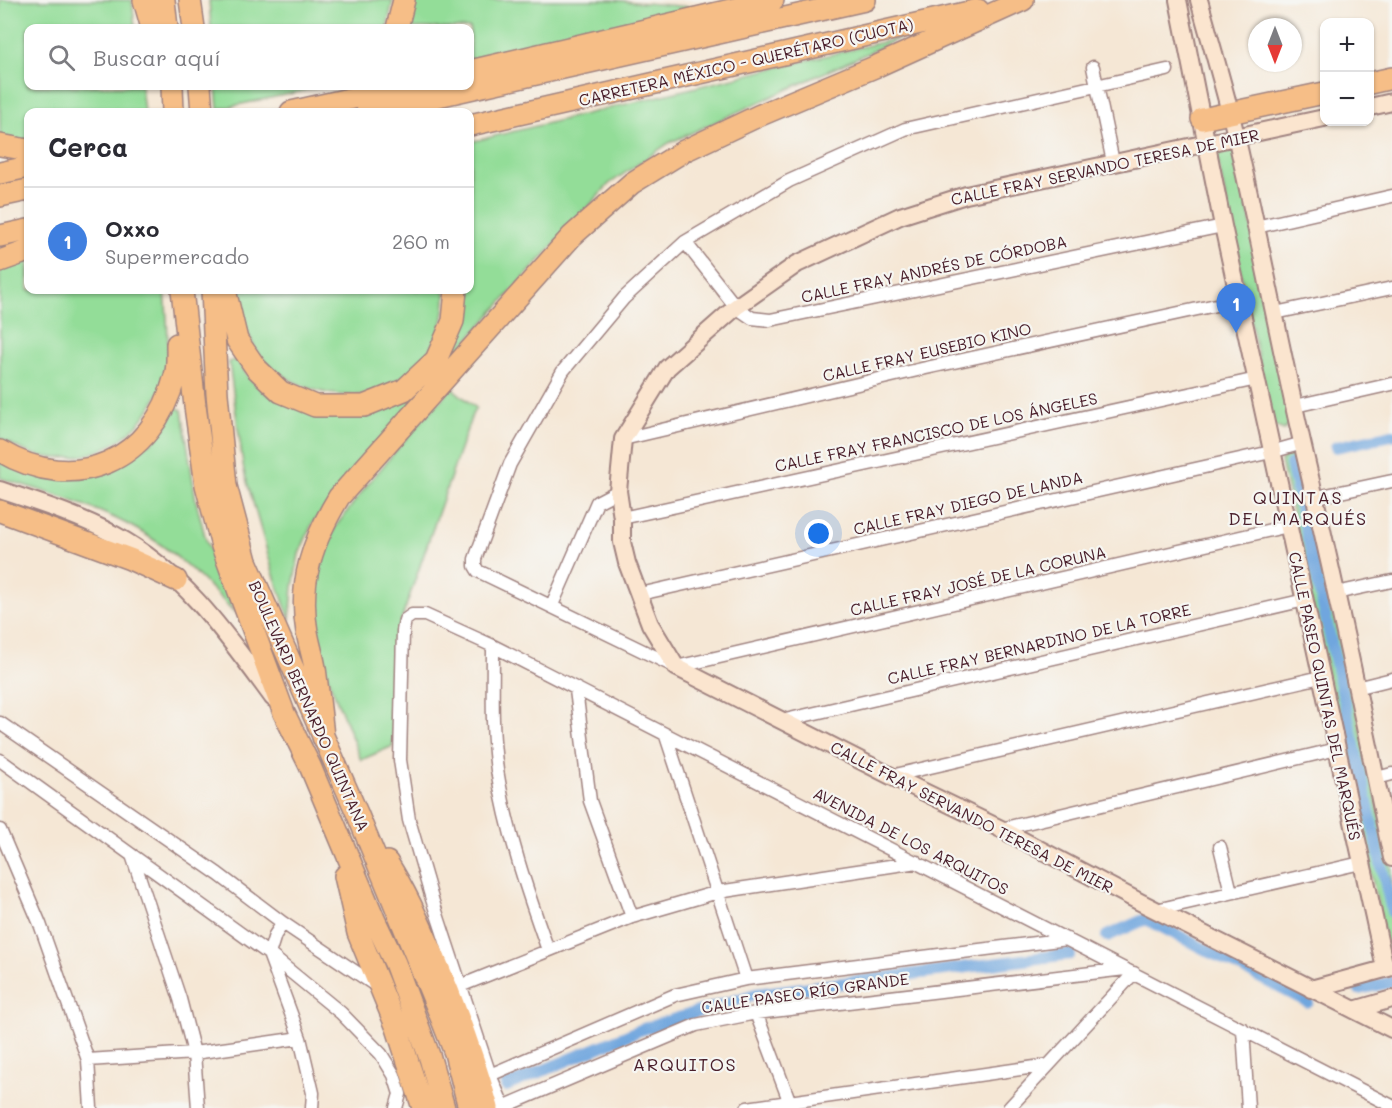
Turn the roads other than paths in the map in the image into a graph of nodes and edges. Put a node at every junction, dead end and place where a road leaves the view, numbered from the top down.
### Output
1 (144, 0) edge
2 (164, 0) edge
3 (190, 0) edge
4 (202, 0) edge
5 (404, 0) edge
6 (773, 0) edge
7 (865, 0) edge
8 (1023, 0) edge
9 (1178, 0) edge
10 (1199, 0) edge
11 (151, 24) edge
12 (167, 24) edge
13 (193, 24) edge
14 (202, 24) edge
15 (398, 24) edge
16 (1093, 67) dead end
17 (474, 70) edge
18 (1167, 70) dead end
19 (1392, 78) edge
20 (1374, 82) edge
21 (1098, 84) junction
22 (474, 88) edge
23 (335, 90) edge
24 (389, 90) edge
25 (465, 90) edge
26 (1320, 94) edge
27 (1392, 102) edge
28 (1374, 106) edge
29 (293, 108) edge
30 (309, 108) edge
31 (385, 108) edge
32 (1230, 114) junction
33 (1202, 119) junction
34 (1320, 119) edge
35 (474, 124) edge
36 (1237, 138) junction
37 (1207, 144) junction
38 (0, 145) edge
39 (24, 149) edge
40 (1113, 162) junction
41 (24, 168) edge
42 (0, 173) edge
43 (24, 191) edge
44 (0, 196) edge
45 (1392, 196) edge
46 (1223, 226) junction
47 (1256, 227) junction
48 (24, 231) edge
49 (0, 236) edge
50 (685, 242) junction
51 (24, 252) edge
52 (0, 261) edge
53 (1392, 288) edge
54 (180, 294) edge
55 (181, 294) edge
56 (212, 294) edge
57 (226, 294) edge
58 (456, 294) edge
59 (1239, 300) junction
60 (736, 307) junction
61 (1275, 313) junction
62 (1257, 379) junction
63 (1392, 384) edge
64 (1295, 406) junction
65 (623, 439) junction
66 (1303, 443) junction
67 (0, 451) edge
68 (1271, 452) junction
69 (1392, 481) edge
70 (0, 490) edge
71 (618, 491) junction
72 (1317, 497) junction
73 (0, 511) edge
74 (622, 519) junction
75 (1288, 526) junction
76 (176, 580) junction
77 (1392, 581) edge
78 (1336, 593) junction
79 (640, 594) junction
80 (1305, 600) junction
81 (552, 605) junction
82 (493, 646) junction
83 (676, 667) junction
84 (1321, 677) junction
85 (1392, 679) edge
86 (1356, 688) junction
87 (576, 690) junction
88 (284, 713) junction
89 (781, 721) junction
90 (0, 723) edge
91 (666, 736) junction
92 (324, 737) junction
93 (1337, 749) junction
94 (0, 760) edge
95 (891, 776) junction
96 (1384, 776) edge
97 (360, 820) junction
98 (335, 828) junction
99 (1001, 829) junction
100 (0, 830) edge
101 (1220, 847) dead end
102 (132, 855) junction
103 (1392, 858) edge
104 (917, 862) junction
105 (1361, 863) junction
106 (718, 892) junction
107 (1231, 892) junction
108 (1156, 910) junction
109 (632, 917) junction
110 (283, 923) junction
111 (1067, 939) junction
112 (548, 950) junction
113 (269, 954) junction
114 (1389, 968) edge
115 (1130, 971) junction
116 (746, 979) junction
117 (460, 986) junction
118 (379, 987) junction
119 (1311, 989) junction
120 (1392, 999) edge
121 (1354, 1010) junction
122 (756, 1013) junction
123 (1243, 1029) junction
124 (1392, 1029) edge
125 (300, 1038) junction
126 (194, 1053) junction
127 (88, 1060) junction
128 (1049, 1065) junction
129 (490, 1075) junction
130 (791, 1105) edge
131 (1392, 1106) edge
132 (91, 1108) edge
133 (198, 1108) edge
134 (312, 1108) edge
135 (396, 1108) edge
136 (423, 1108) edge
137 (444, 1108) edge
138 (469, 1108) edge
139 (498, 1108) edge
140 (747, 1108) edge
141 (1010, 1108) edge
142 (1248, 1108) edge

1 - 11 highway
2 - 12 highway
3 - 13 highway
4 - 14 highway
5 - 15 highway
6 - 17 highway
7 - 22 highway, CARRETERA MÉXICO - QUERÉTARO (CUOTA)
8 - 35 highway, CARRETERA MÉXICO - QUERÉTARO (CUOTA)
8 - 92 highway
9 - 33 street, CALLE PASEO QUINTAS DEL MARQUÉS
10 - 32 street, CALLE PASEO QUINTAS DEL MARQUÉS
16 - 21 street
18 - 21 street
19 - 20 highway
21 - 40 street
21 - 50 street
23 - 29 highway
24 - 30 highway
25 - 31 highway, CARRETERA MÉXICO - QUERÉTARO (CUOTA)
26 - 32 highway
27 - 28 street
32 - 33 highway
32 - 36 street, CALLE PASEO QUINTAS DEL MARQUÉS
33 - 37 street, CALLE PASEO QUINTAS DEL MARQUÉS
34 - 36 street, CALLE FRAY SERVANDO TERESA DE MIER
36 - 37 street, CALLE FRAY SERVANDO TERESA DE MIER
36 - 47 street, CALLE PASEO QUINTAS DEL MARQUÉS
37 - 40 street, CALLE FRAY SERVANDO TERESA DE MIER
37 - 46 street, CALLE PASEO QUINTAS DEL MARQUÉS
38 - 39 highway
40 - 60 street, CALLE FRAY SERVANDO TERESA DE MIER
41 - 42 highway
43 - 44 highway
45 - 47 street
46 - 59 street, CALLE PASEO QUINTAS DEL MARQUÉS
46 - 60 street, CALLE FRAY ANDRÉS DE CÓRDOBA
47 - 61 street, CALLE PASEO QUINTAS DEL MARQUÉS
48 - 49 highway
50 - 60 street, CALLE FRAY ANDRÉS DE CÓRDOBA
50 - 81 street, CALLE FRAY SERVANDO TERESA DE MIER
51 - 52 highway
53 - 61 street
54 - 67 highway
55 - 88 highway, BOULEVARD BERNARDO QUINTANA
56 - 92 highway, BOULEVARD BERNARDO QUINTANA
57 - 58 highway
59 - 62 street, CALLE PASEO QUINTAS DEL MARQUÉS
59 - 65 street, CALLE FRAY EUSEBIO KINO
60 - 65 street, CALLE FRAY SERVANDO TERESA DE MIER
61 - 64 street, CALLE PASEO QUINTAS DEL MARQUÉS
62 - 68 street, CALLE PASEO QUINTAS DEL MARQUÉS
62 - 74 street, CALLE FRAY FRANCISCO DE LOS ÁNGELES
63 - 64 street
64 - 66 street, CALLE PASEO QUINTAS DEL MARQUÉS
65 - 71 street, CALLE FRAY SERVANDO TERESA DE MIER
66 - 68 street, CALLE FRAY DIEGO DE LANDA
66 - 72 street, CALLE PASEO QUINTAS DEL MARQUÉS
68 - 75 street, CALLE PASEO QUINTAS DEL MARQUÉS
68 - 79 street, CALLE FRAY DIEGO DE LANDA
69 - 72 street
70 - 76 street
71 - 74 street, CALLE FRAY SERVANDO TERESA DE MIER
71 - 81 street
72 - 78 street, CALLE PASEO QUINTAS DEL MARQUÉS
73 - 76 highway
74 - 79 street, CALLE FRAY SERVANDO TERESA DE MIER
75 - 80 street, CALLE PASEO QUINTAS DEL MARQUÉS
75 - 83 street, CALLE FRAY JOSÉ DE LA CORUNA
76 - 88 street
77 - 78 street
78 - 86 street, CALLE PASEO QUINTAS DEL MARQUÉS
79 - 83 street, CALLE FRAY SERVANDO TERESA DE MIER
80 - 84 street, CALLE PASEO QUINTAS DEL MARQUÉS
80 - 89 street, CALLE FRAY BERNARDINO DE LA TORRE
81 - 83 street, CALLE FRAY SERVANDO TERESA DE MIER
82 - 87 street, AVENIDA DE LOS ARQUITOS
82 - 112 street
82 - 117 street, AVENIDA DE LOS ARQUITOS
83 - 89 street, CALLE FRAY SERVANDO TERESA DE MIER
84 - 93 street, CALLE PASEO QUINTAS DEL MARQUÉS
84 - 95 street
85 - 86 street
86 - 96 street, CALLE PASEO QUINTAS DEL MARQUÉS
87 - 91 street, AVENIDA DE LOS ARQUITOS
87 - 109 street
88 - 98 highway, BOULEVARD BERNARDO QUINTANA
89 - 95 street, CALLE FRAY SERVANDO TERESA DE MIER
90 - 110 street
91 - 104 street, AVENIDA DE LOS ARQUITOS
91 - 106 street
92 - 97 highway, BOULEVARD BERNARDO QUINTANA
93 - 99 street
93 - 105 street, CALLE PASEO QUINTAS DEL MARQUÉS
94 - 102 street
95 - 99 street, CALLE FRAY SERVANDO TERESA DE MIER
96 - 103 street, CALLE PASEO QUINTAS DEL MARQUÉS
97 - 138 highway, BOULEVARD BERNARDO QUINTANA
97 - 139 highway
98 - 118 highway
98 - 137 highway, BOULEVARD BERNARDO QUINTANA
99 - 108 street, CALLE FRAY SERVANDO TERESA DE MIER
100 - 127 street
101 - 107 street
102 - 113 street
102 - 126 street
104 - 106 street
104 - 111 street, AVENIDA DE LOS ARQUITOS
105 - 107 street
105 - 114 street, CALLE PASEO QUINTAS DEL MARQUÉS
106 - 109 street
106 - 116 street
107 - 108 street
108 - 119 street, CALLE FRAY SERVANDO TERESA DE MIER
109 - 112 street
110 - 113 street
110 - 118 street
111 - 115 street, AVENIDA DE LOS ARQUITOS
111 - 116 street, CALLE PASEO RÍO GRANDE
112 - 117 street
113 - 125 street
113 - 135 street
114 - 119 street
115 - 122 street, CALLE PASEO RÍO GRANDE
115 - 123 street, AVENIDA DE LOS ARQUITOS
115 - 128 street
116 - 129 street, CALLE PASEO RÍO GRANDE
117 - 129 street
118 - 136 highway
119 - 121 street, CALLE FRAY SERVANDO TERESA DE MIER
120 - 121 street
121 - 124 street, CALLE FRAY SERVANDO TERESA DE MIER
122 - 130 street
122 - 139 street, CALLE PASEO RÍO GRANDE
123 - 131 street, AVENIDA DE LOS ARQUITOS
123 - 142 street
125 - 126 street
125 - 134 street
126 - 127 street
126 - 133 street
127 - 132 street
128 - 130 street
128 - 141 street
129 - 139 street
130 - 140 street

